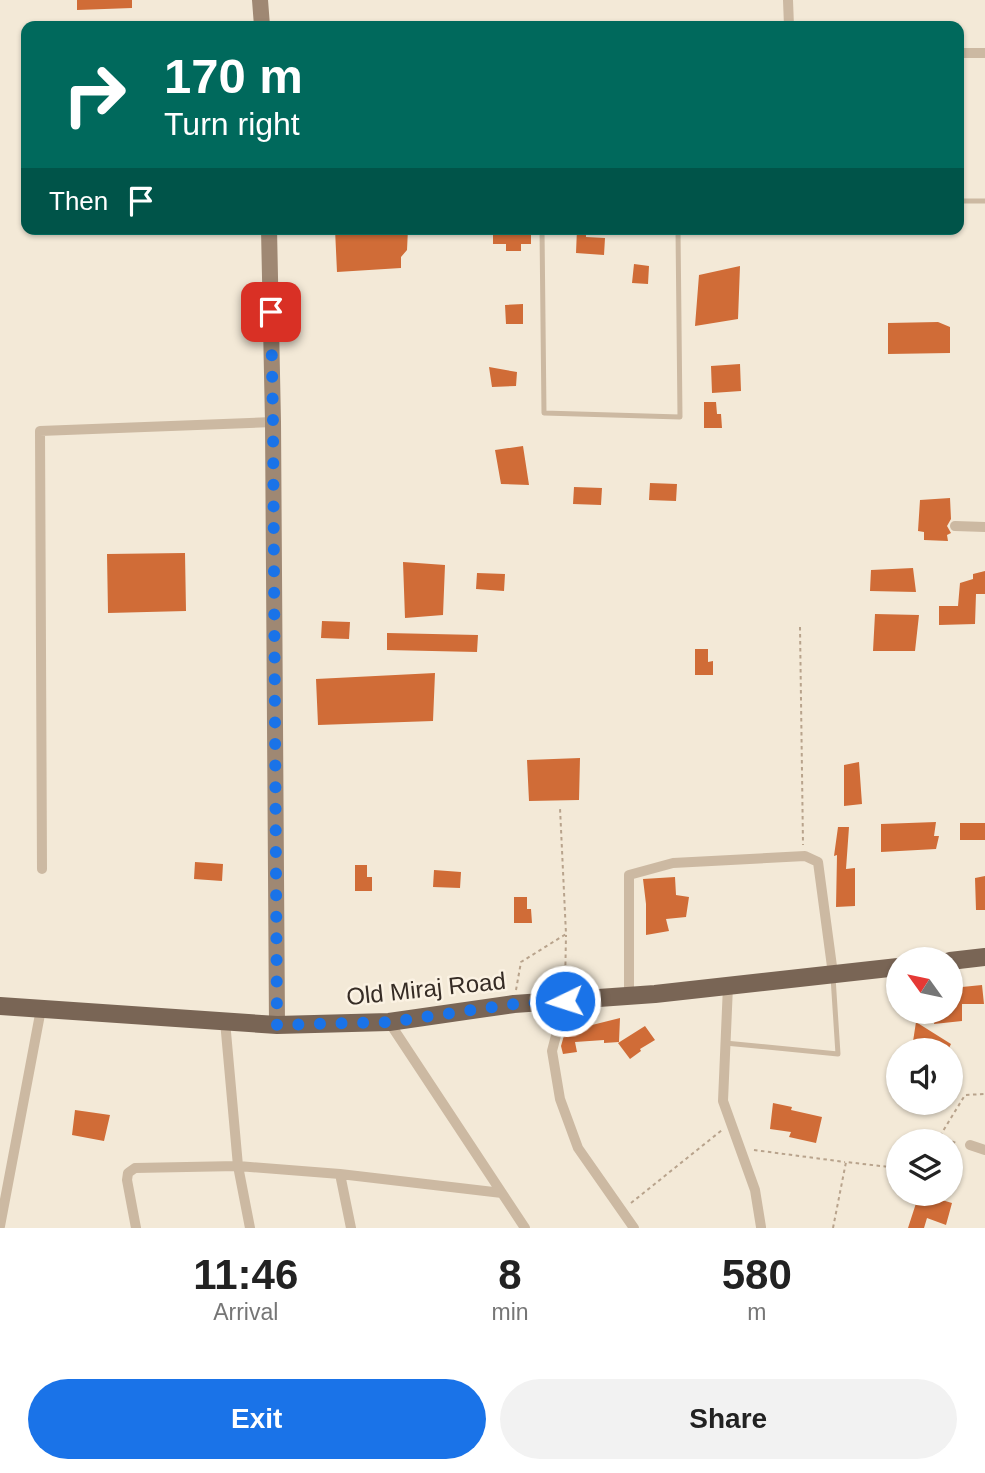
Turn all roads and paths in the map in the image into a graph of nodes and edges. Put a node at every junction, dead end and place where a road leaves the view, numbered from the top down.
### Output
1 (260, 0) edge
2 (788, 0) edge
3 (262, 21) edge
4 (789, 21) edge
5 (964, 53) edge
6 (985, 53) edge
7 (964, 201) edge
8 (985, 201) edge
9 (269, 235) edge
10 (542, 235) edge
11 (678, 235) edge
12 (273, 422) junction
13 (955, 526) dead end
14 (985, 527) edge
15 (800, 627) dead end
16 (560, 808) dead end
17 (803, 851) dead end
18 (42, 869) dead end
19 (566, 934) junction
20 (985, 957) edge
21 (963, 960) edge
22 (886, 968) edge
23 (833, 974) junction
24 (728, 986) junction
25 (629, 996) junction
26 (565, 1001) junction
27 (514, 1004) junction
28 (0, 1006) edge
29 (41, 1009) junction
30 (225, 1021) junction
31 (390, 1022) junction
32 (277, 1025) junction
33 (725, 1043) junction
34 (985, 1094) edge
35 (731, 1123) junction
36 (944, 1129) edge
37 (970, 1145) dead end
38 (740, 1148) junction
39 (985, 1150) edge
40 (846, 1162) junction
41 (238, 1166) junction
42 (886, 1167) edge
43 (340, 1174) junction
44 (502, 1193) junction
45 (621, 1210) junction
46 (0, 1226) edge
47 (761, 1227) edge
48 (136, 1228) edge
49 (250, 1228) edge
50 (351, 1228) edge
51 (525, 1228) edge
52 (634, 1228) edge
53 (833, 1228) edge

1 - 3 main road
2 - 4 street
5 - 6 street
7 - 8 lane
9 - 12 main road
10 - 11 lane
12 - 18 street
12 - 32 main road
13 - 14 street
15 - 17 path
16 - 19 path
19 - 26 path
19 - 27 path
20 - 21 main road
22 - 23 main road, Old Miraj Road
23 - 24 main road, Old Miraj Road
23 - 25 street
23 - 33 lane
24 - 25 main road, Old Miraj Road
24 - 33 street
25 - 26 main road, Old Miraj Road
26 - 27 main road, Old Miraj Road
26 - 45 street
27 - 31 main road, Old Miraj Road
28 - 29 main road, Old Miraj Road
29 - 30 main road, Old Miraj Road
29 - 46 street
30 - 32 main road, Old Miraj Road
30 - 41 street
31 - 32 main road, Old Miraj Road
31 - 44 street
33 - 35 street
34 - 36 path
35 - 38 street
35 - 45 path
37 - 39 street
38 - 40 path
38 - 47 street
40 - 42 path
40 - 53 path
41 - 43 street
41 - 48 street
41 - 49 street
43 - 44 street
43 - 50 street
44 - 51 street
45 - 52 street

